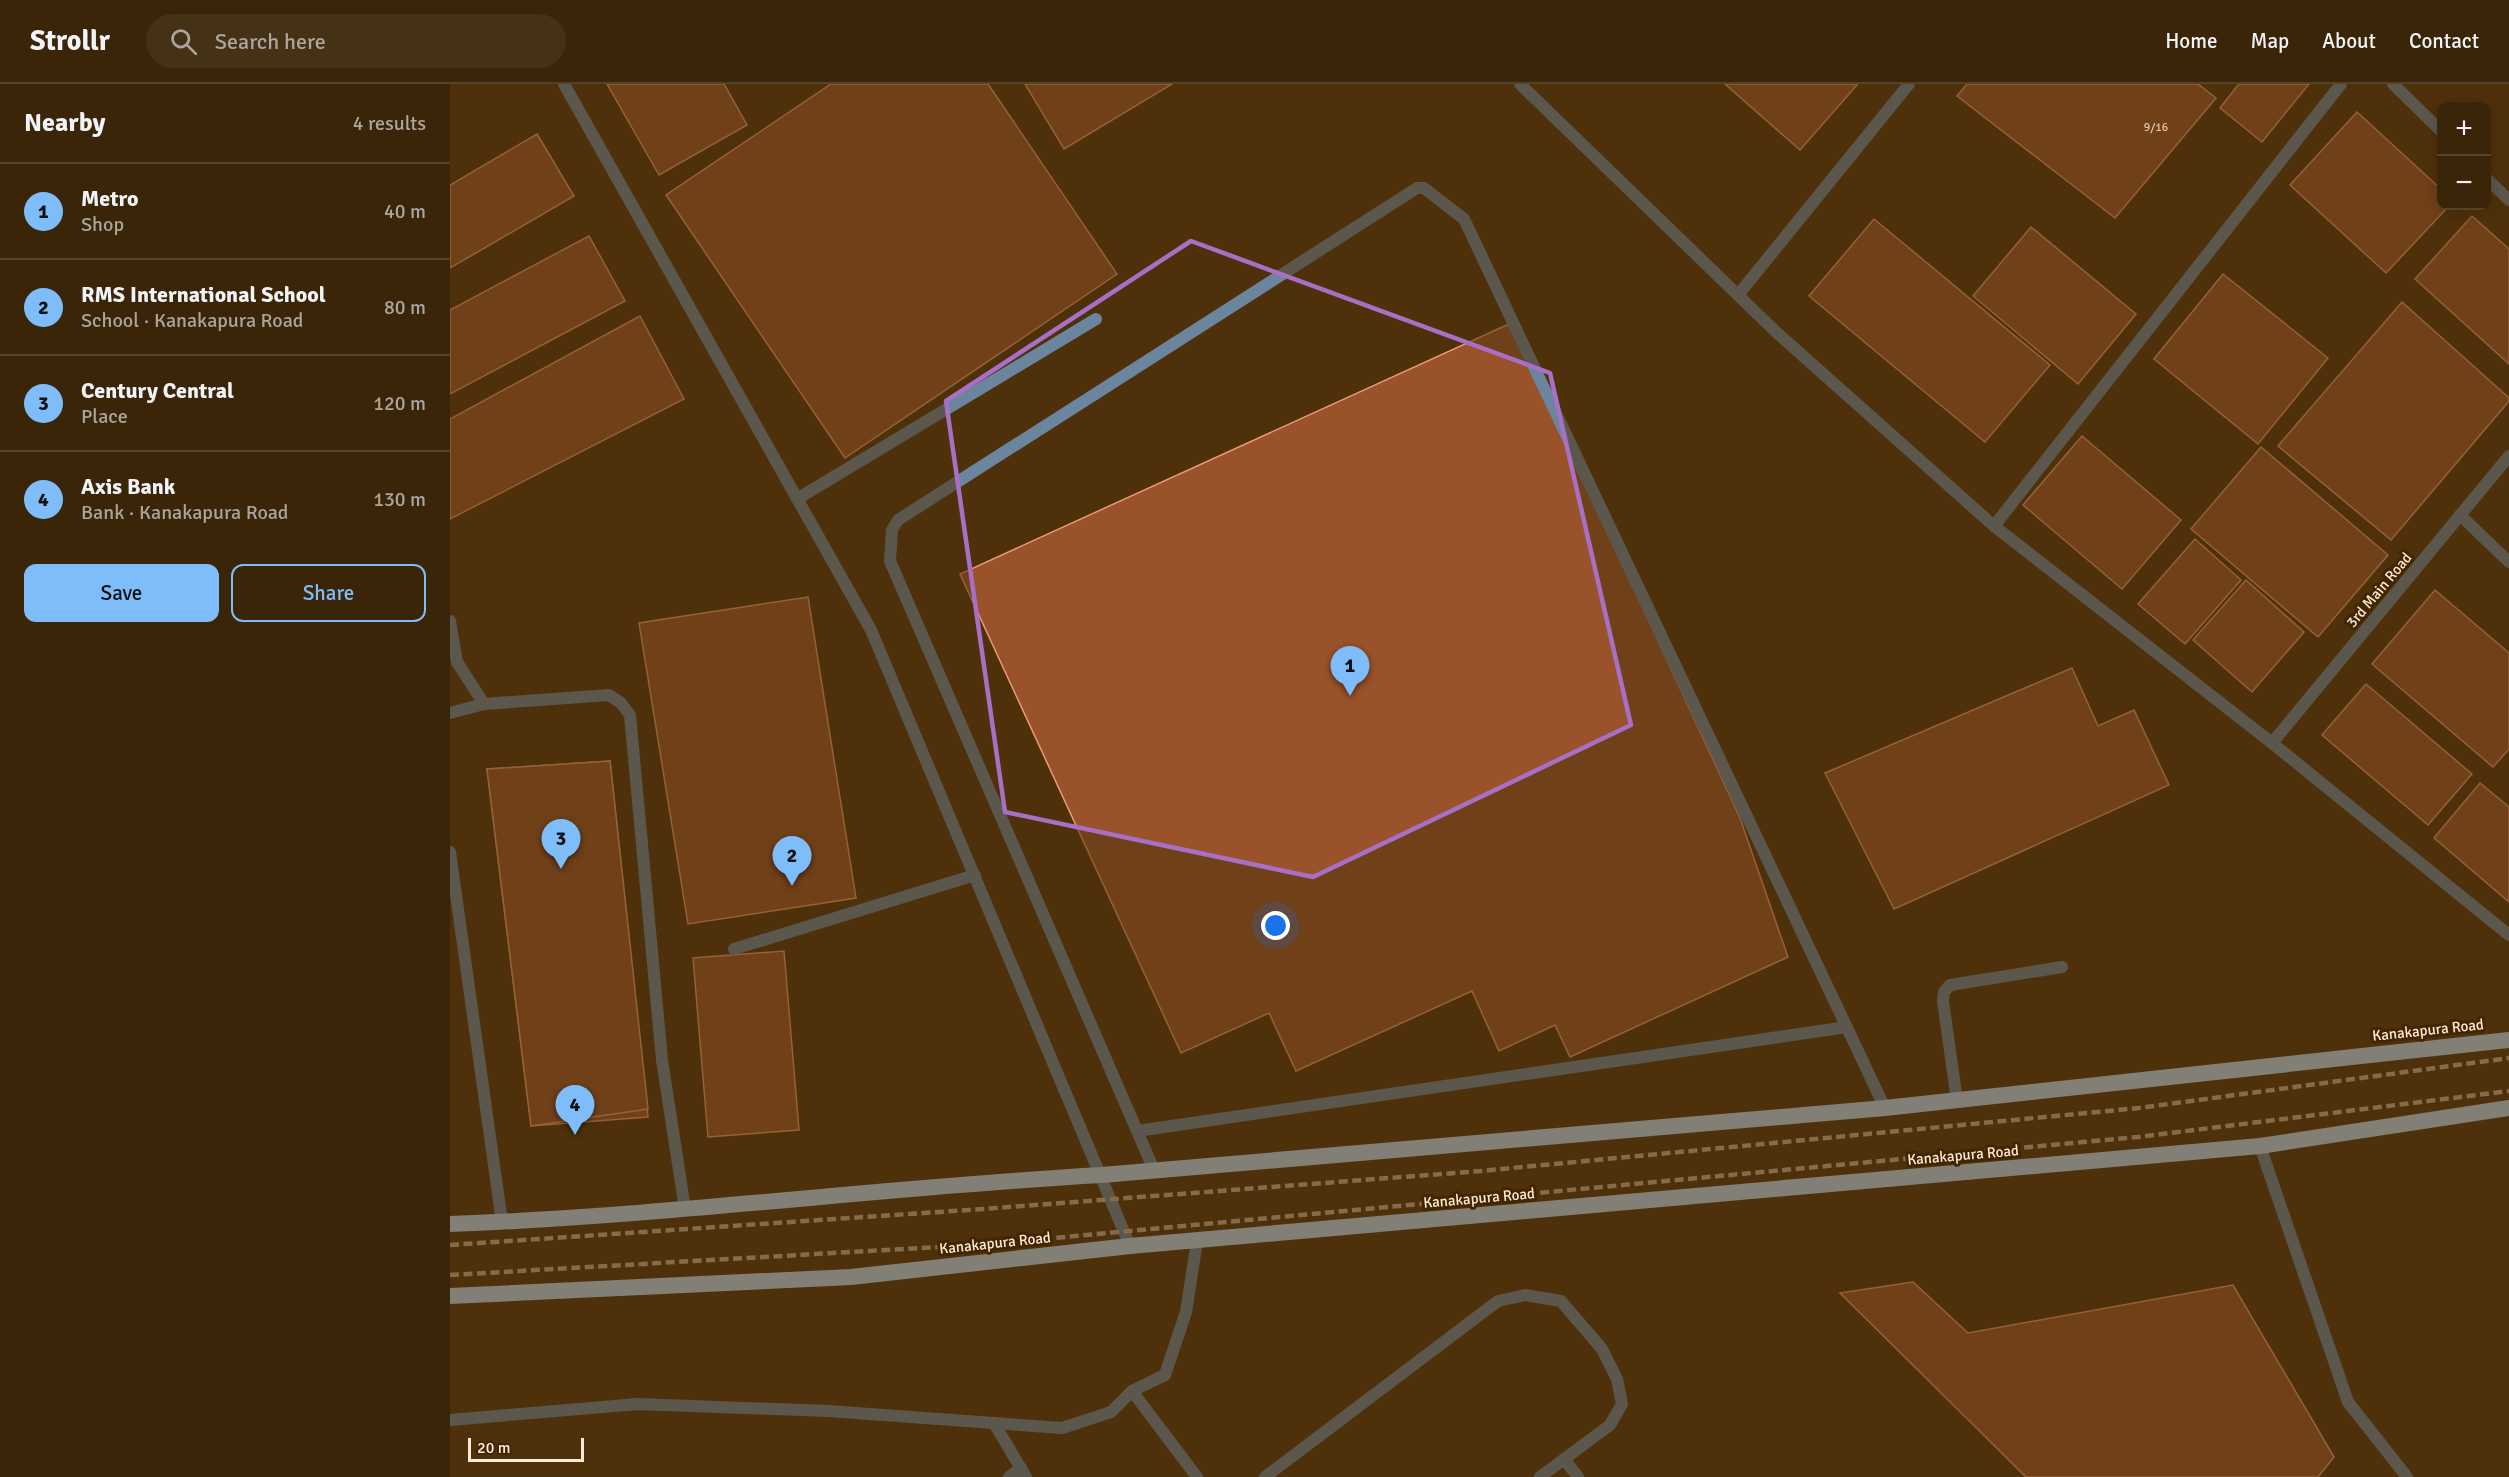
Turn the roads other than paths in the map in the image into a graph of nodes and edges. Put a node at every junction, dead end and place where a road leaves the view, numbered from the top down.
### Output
1 (564, 84) edge
2 (1520, 84) edge
3 (1909, 84) edge
4 (2341, 84) edge
5 (2393, 84) edge
6 (2437, 127) edge
7 (2491, 182) edge
8 (2509, 200) edge
9 (1738, 295) junction
10 (1096, 320) dead end
11 (2509, 456) edge
12 (797, 499) junction
13 (2460, 515) junction
14 (1994, 526) junction
15 (2509, 561) edge
16 (450, 621) edge
17 (453, 663) edge
18 (484, 704) junction
19 (450, 713) edge
20 (2272, 743) junction
21 (450, 852) edge
22 (975, 874) junction
23 (2509, 935) edge
24 (734, 949) dead end
25 (2062, 967) dead end
26 (1847, 1027) junction
27 (2509, 1040) edge
28 (1957, 1101) junction
29 (1885, 1108) junction
30 (2509, 1108) edge
31 (1137, 1131) junction
32 (2260, 1146) junction
33 (1154, 1170) junction
34 (1102, 1175) junction
35 (685, 1209) junction
36 (502, 1222) junction
37 (450, 1224) edge
38 (1197, 1241) junction
39 (1130, 1246) junction
40 (450, 1296) edge
41 (1132, 1391) junction
42 (450, 1420) edge
43 (994, 1423) junction
44 (1564, 1459) junction
45 (1023, 1473) edge
46 (1009, 1477) edge
47 (1197, 1477) edge
48 (1265, 1477) edge
49 (1540, 1477) edge
50 (1578, 1477) edge
51 (2407, 1477) edge

1 - 12 street
2 - 9 street
3 - 9 street
4 - 14 street
5 - 6 street
7 - 8 street
9 - 14 street
10 - 12 street
11 - 13 street, 3rd Main Road
12 - 22 street
13 - 15 street
13 - 20 street, 3rd Main Road
14 - 20 street
16 - 17 street
17 - 18 street
18 - 19 street
18 - 35 street
20 - 23 street
21 - 36 street
22 - 24 street
22 - 34 street
25 - 28 street
26 - 29 street
26 - 31 street
26 - 31 street
27 - 28 highway, Kanakapura Road
28 - 29 highway, Kanakapura Road
29 - 33 highway, Kanakapura Road
30 - 32 highway, Kanakapura Road
31 - 33 street
32 - 38 highway, Kanakapura Road
32 - 51 street
33 - 34 highway, Kanakapura Road
34 - 35 highway, Kanakapura Road
34 - 39 street
35 - 36 highway, Kanakapura Road
36 - 37 highway, Kanakapura Road
38 - 39 highway, Kanakapura Road
38 - 41 street
39 - 40 highway, Kanakapura Road
41 - 43 street
41 - 47 street
42 - 43 street
43 - 45 street
44 - 48 street
44 - 49 street
44 - 50 street
45 - 46 street

